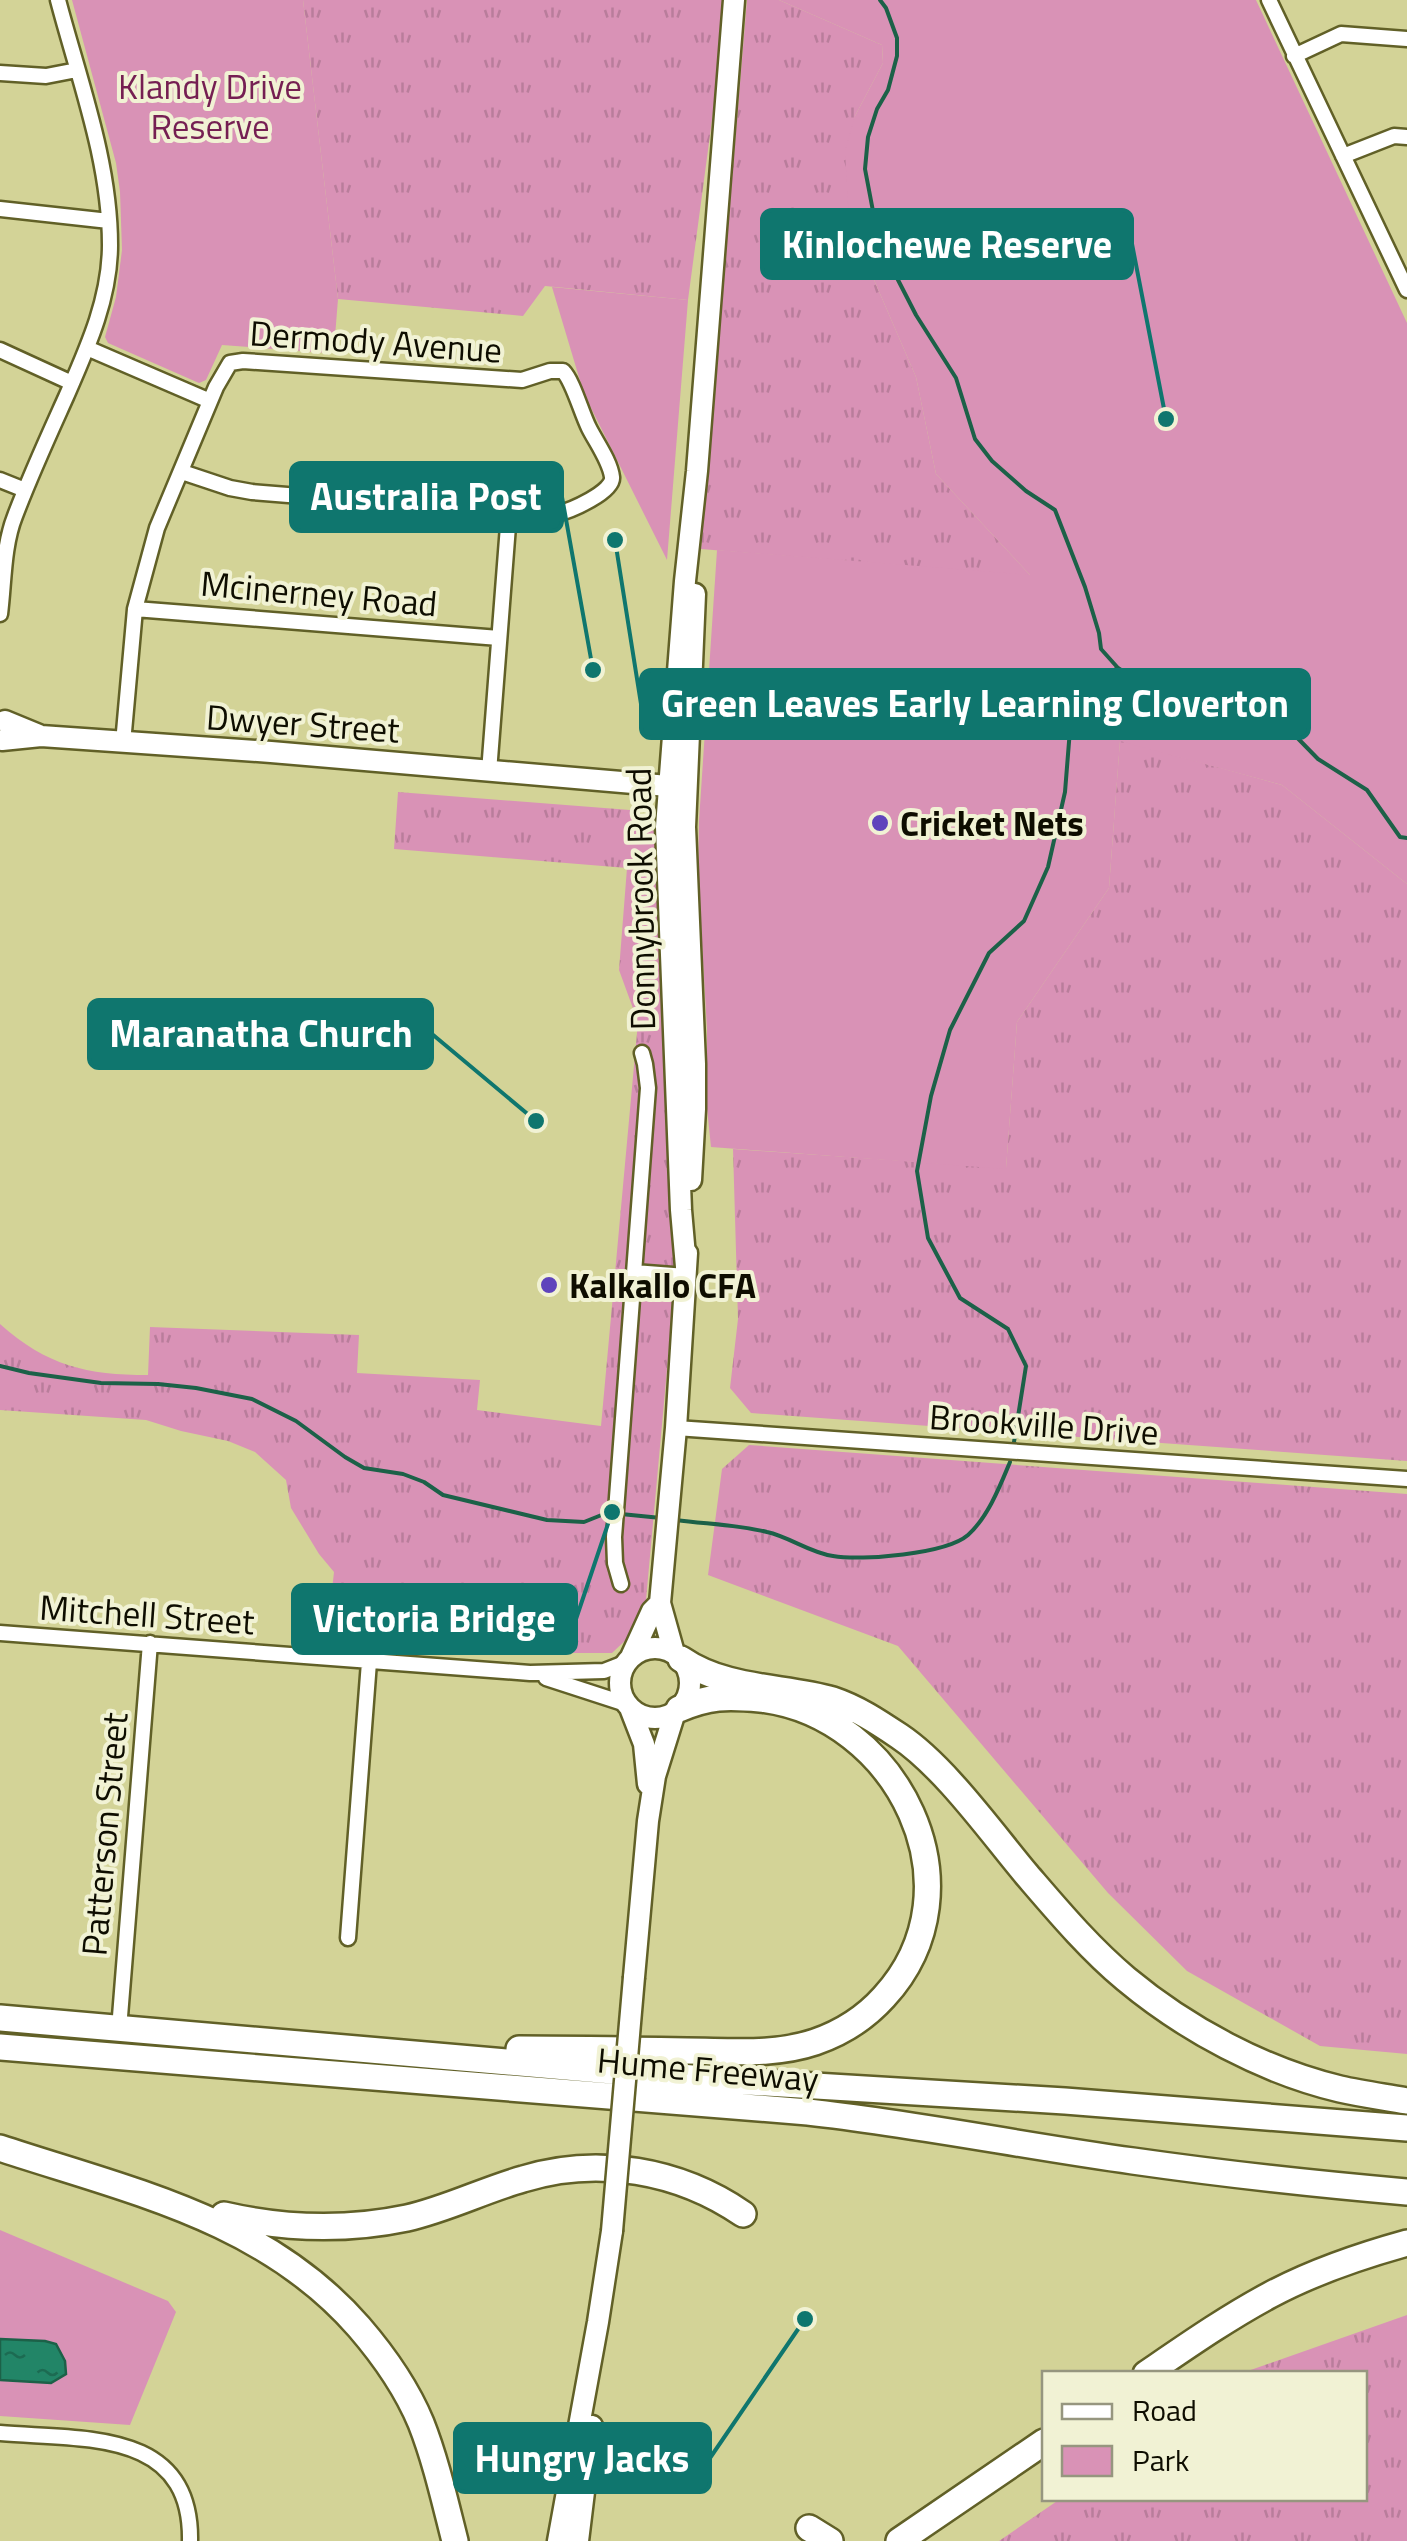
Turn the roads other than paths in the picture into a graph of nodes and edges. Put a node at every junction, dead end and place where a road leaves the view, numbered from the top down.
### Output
1 (58, 0) edge
2 (734, 0) edge
3 (1269, 0) edge
4 (1407, 38) edge
5 (1294, 56) junction
6 (77, 70) junction
7 (0, 73) edge
8 (1407, 137) edge
9 (1343, 156) junction
10 (0, 209) edge
11 (108, 221) junction
12 (1400, 255) edge
13 (1407, 290) edge
14 (87, 348) junction
15 (0, 350) edge
16 (72, 384) junction
17 (210, 401) junction
18 (182, 472) junction
19 (0, 480) edge
20 (25, 490) junction
21 (509, 514) junction
22 (135, 609) junction
23 (0, 614) edge
24 (498, 638) junction
25 (1, 724) edge
26 (123, 744) junction
27 (489, 772) junction
28 (673, 795) junction
29 (642, 1054) dead end
30 (686, 1271) junction
31 (634, 1272) junction
32 (676, 1428) junction
33 (1407, 1479) edge
34 (621, 1584) dead end
35 (660, 1603) junction
36 (0, 1633) edge
37 (150, 1644) junction
38 (677, 1656) junction
39 (629, 1660) junction
40 (369, 1662) junction
41 (530, 1673) junction
42 (628, 1706) junction
43 (677, 1711) junction
44 (648, 1820) junction
45 (348, 1938) dead end
46 (0, 2018) edge
47 (119, 2029) junction
48 (0, 2047) edge
49 (350, 2050) junction
50 (811, 2099) junction
51 (1407, 2101) edge
52 (1407, 2128) edge
53 (0, 2148) edge
54 (1407, 2192) edge
55 (170, 2204) junction
56 (743, 2214) dead end
57 (612, 2230) junction
58 (1407, 2243) edge
59 (1150, 2371) edge
60 (0, 2434) edge
61 (1042, 2443) edge
62 (1004, 2469) junction
63 (190, 2541) edge
64 (456, 2541) edge
65 (558, 2541) edge
66 (576, 2541) edge
67 (885, 2541) edge
68 (899, 2541) edge

1 - 6 street
2 - 28 main road, Donnybrook Road
3 - 5 street
4 - 5 street
5 - 9 street
6 - 7 street
6 - 11 street
8 - 9 street
9 - 12 street
10 - 11 street
11 - 14 street
12 - 13 street
14 - 16 street
14 - 17 street
15 - 16 street
16 - 20 street
17 - 18 street, Dermody Avenue
17 - 21 street, Dermody Avenue
18 - 21 street
18 - 22 street, Dermody Avenue
19 - 20 street
20 - 23 street
21 - 24 street
22 - 24 street, Mcinerney Road
22 - 26 street, Dermody Avenue
24 - 27 street
25 - 26 main road, Dwyer Street
26 - 27 main road, Dwyer Street
27 - 28 main road, Dwyer Street
28 - 30 main road, Donnybrook Road
29 - 31 street, Donnybrook Road
30 - 31 street
30 - 32 main road, Donnybrook Road
31 - 34 street, Donnybrook Road
32 - 33 street, Brookville Drive
32 - 35 main road, Donnybrook Road
35 - 38 main road, Donnybrook Road
35 - 39 main road, Donnybrook Road
36 - 37 street, Mitchell Street
37 - 40 street, Mitchell Street
37 - 47 street, Patterson Street
38 - 39 main road
38 - 43 main road
38 - 51 highway
39 - 41 street, Mitchell Street
39 - 42 main road
40 - 41 street, Mitchell Street
40 - 45 street
41 - 42 street, Mitchell Street
42 - 43 main road
42 - 44 main road
43 - 44 main road
43 - 49 highway
44 - 57 main road, bridge
46 - 47 highway, Hume Freeway
47 - 49 highway, Hume Freeway
48 - 50 highway, Hume Freeway
49 - 50 highway, Hume Freeway
50 - 52 highway, Hume Freeway
50 - 54 highway, Hume Freeway
53 - 55 highway
55 - 56 highway
55 - 64 highway
57 - 65 main road
57 - 66 main road
58 - 59 highway
60 - 63 street
61 - 62 highway
62 - 67 highway
62 - 68 highway

